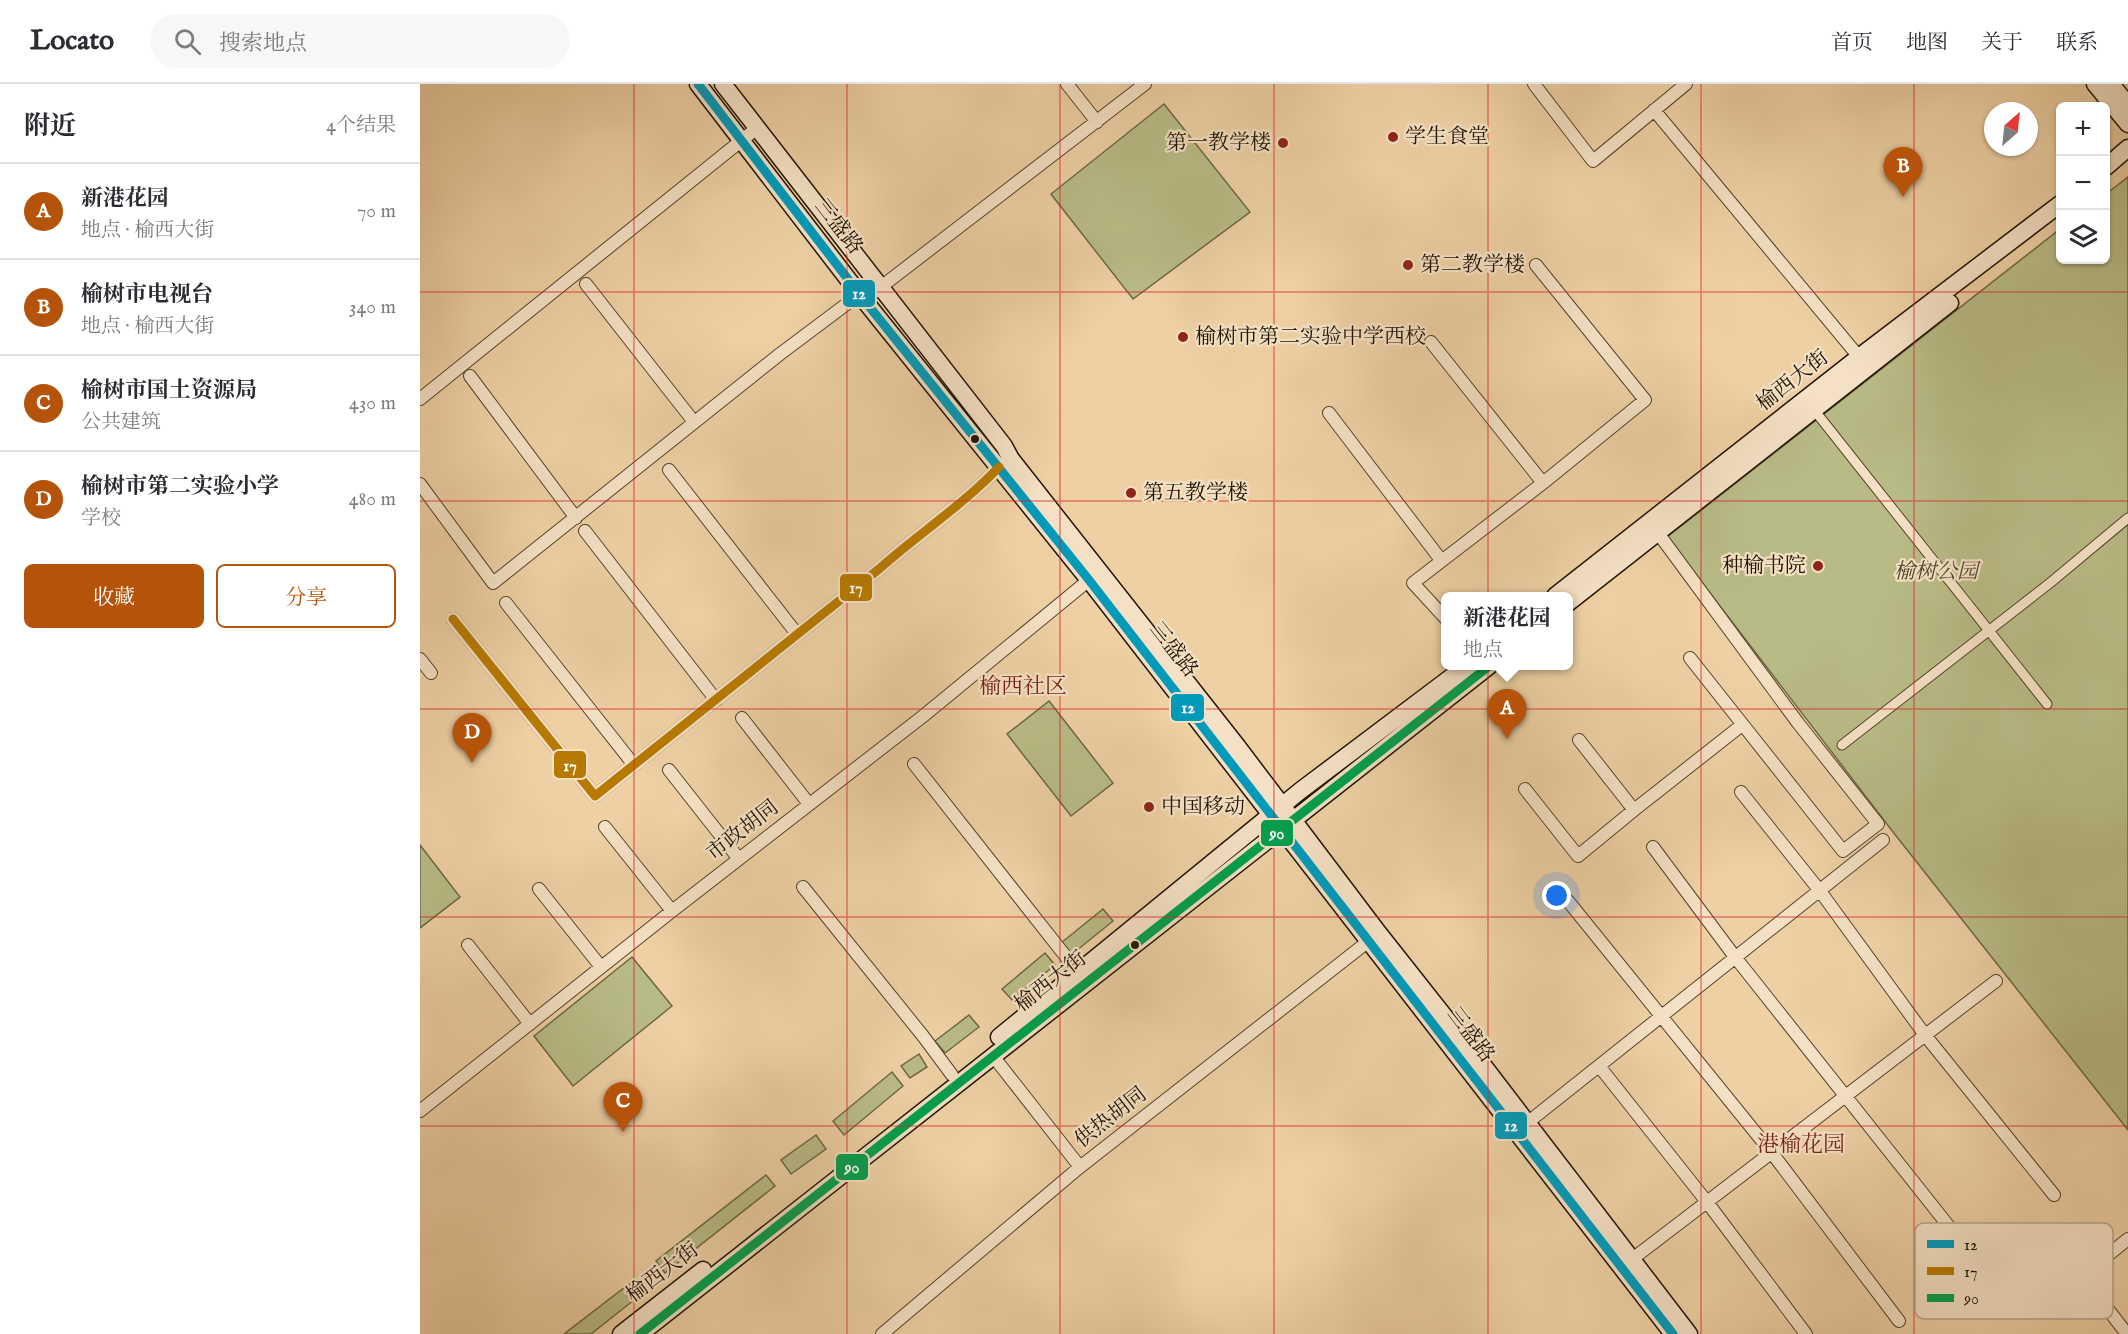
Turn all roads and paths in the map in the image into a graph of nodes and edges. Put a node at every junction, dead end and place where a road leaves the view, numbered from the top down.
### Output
1 (698, 84) edge
2 (723, 84) edge
3 (1067, 84) edge
4 (1145, 84) edge
5 (1534, 84) edge
6 (2095, 84) edge
7 (2111, 84) edge
8 (1680, 86) edge
9 (2128, 105) edge
10 (1654, 110) junction
11 (1097, 122) junction
12 (2128, 124) edge
13 (758, 128) junction
14 (742, 140) junction
15 (2128, 148) edge
16 (2128, 163) edge
17 (2110, 164) edge
18 (2110, 177) edge
19 (2056, 208) edge
20 (2056, 220) edge
21 (1536, 265) dead end
22 (586, 284) dead end
23 (881, 286) junction
24 (862, 297) junction
25 (1431, 342) dead end
26 (1863, 363) junction
27 (470, 376) dead end
28 (420, 399) edge
29 (1815, 411) junction
30 (1329, 413) dead end
31 (694, 422) junction
32 (999, 466) junction
33 (669, 471) dead end
34 (1543, 483) junction
35 (420, 484) edge
36 (576, 518) junction
37 (2128, 518) edge
38 (585, 531) dead end
39 (1658, 534) junction
40 (1442, 560) junction
41 (1089, 579) junction
42 (1562, 592) edge
43 (1573, 600) edge
44 (506, 603) dead end
45 (1441, 614) edge
46 (453, 619) dead end
47 (1989, 629) junction
48 (796, 634) junction
49 (1690, 658) dead end
50 (420, 659) edge
51 (1461, 670) edge
52 (1483, 670) edge
53 (431, 673) dead end
54 (716, 700) junction
55 (2047, 704) dead end
56 (742, 718) dead end
57 (1742, 725) junction
58 (1579, 740) dead end
59 (1842, 746) dead end
60 (914, 764) dead end
61 (634, 765) junction
62 (669, 770) dead end
63 (1525, 789) dead end
64 (1741, 792) dead end
65 (809, 804) junction
66 (1634, 810) junction
67 (1282, 817) junction
68 (606, 826) dead end
69 (1883, 840) dead end
70 (1653, 848) dead end
71 (739, 859) junction
72 (803, 887) dead end
73 (539, 890) dead end
74 (1820, 891) junction
75 (1569, 901) dead end
76 (672, 911) junction
77 (1370, 940) junction
78 (468, 945) dead end
79 (1735, 957) junction
80 (601, 967) junction
81 (1078, 972) junction
82 (1996, 981) dead end
83 (1662, 1015) junction
84 (530, 1024) junction
85 (1925, 1035) junction
86 (993, 1056) junction
87 (1599, 1066) junction
88 (952, 1075) junction
89 (1845, 1097) junction
90 (420, 1111) edge
91 (1527, 1123) junction
92 (1772, 1153) junction
93 (1080, 1167) junction
94 (2054, 1195) dead end
95 (1707, 1202) junction
96 (1946, 1223) edge
97 (2128, 1239) edge
98 (2113, 1251) edge
99 (1631, 1260) junction
100 (2113, 1316) edge
101 (1899, 1321) dead end
102 (621, 1334) edge
103 (640, 1334) edge
104 (882, 1334) edge
105 (1673, 1334) edge
106 (1689, 1334) edge
107 (1806, 1334) edge
108 (2127, 1334) edge

1 - 14 main road, 三盛路
2 - 13 main road, 三盛路
3 - 11 street
4 - 11 street
5 - 10 street
6 - 12 main road
7 - 9 main road
8 - 10 street
10 - 26 street
11 - 23 street
13 - 14 street
13 - 23 main road, 三盛路
14 - 24 main road, 三盛路
14 - 28 street
15 - 17 main road
16 - 18 main road
19 - 26 main road, 榆西大街
20 - 26 main road, 榆西大街
21 - 34 street
22 - 31 street
23 - 24 street
23 - 67 main road, 三盛路
24 - 31 street
24 - 32 main road, 三盛路
25 - 34 street
26 - 29 main road, 榆西大街
26 - 42 main road, 榆西大街
27 - 36 street
29 - 39 main road, 榆西大街
29 - 47 street
30 - 40 street
31 - 36 street
32 - 41 main road, 三盛路
32 - 48 street
33 - 48 street
34 - 40 street
35 - 36 street
37 - 47 street
38 - 54 street
39 - 43 main road, 榆西大街
39 - 57 street
40 - 45 street
41 - 65 street, 市政胡同
41 - 67 main road, 三盛路
44 - 61 street
46 - 61 street
47 - 55 street
47 - 59 street
48 - 54 street
49 - 57 street
50 - 53 street
51 - 67 main road, 榆西大街
52 - 67 main road, 榆西大街
54 - 61 street
56 - 65 street
57 - 66 street
58 - 66 street
60 - 81 street
62 - 71 street
63 - 66 street
64 - 74 street
65 - 71 street, 市政胡同
67 - 77 main road, 三盛路
67 - 81 main road, 榆西大街
67 - 86 main road, 榆西大街
67 - 91 main road, 三盛路
68 - 76 street
69 - 74 street
70 - 79 street
71 - 76 street, 市政胡同
72 - 88 street
73 - 80 street
74 - 79 street
74 - 85 street
75 - 83 street
76 - 80 street, 市政胡同
77 - 93 street, 供热胡同
77 - 105 main road, 三盛路
78 - 84 street
79 - 83 street
79 - 89 street
80 - 84 street, 市政胡同
81 - 88 main road, 榆西大街
82 - 85 street
83 - 87 street
83 - 92 street
84 - 90 street, 市政胡同
85 - 89 street
85 - 94 street
86 - 93 street
86 - 103 main road, 榆西大街
87 - 91 street
87 - 95 street
88 - 102 main road, 榆西大街
89 - 92 street
89 - 96 street
91 - 99 main road, 三盛路
92 - 95 street
92 - 101 street
93 - 104 street, 供热胡同
95 - 99 street
95 - 107 street
97 - 98 street
99 - 106 main road, 三盛路
100 - 108 street

